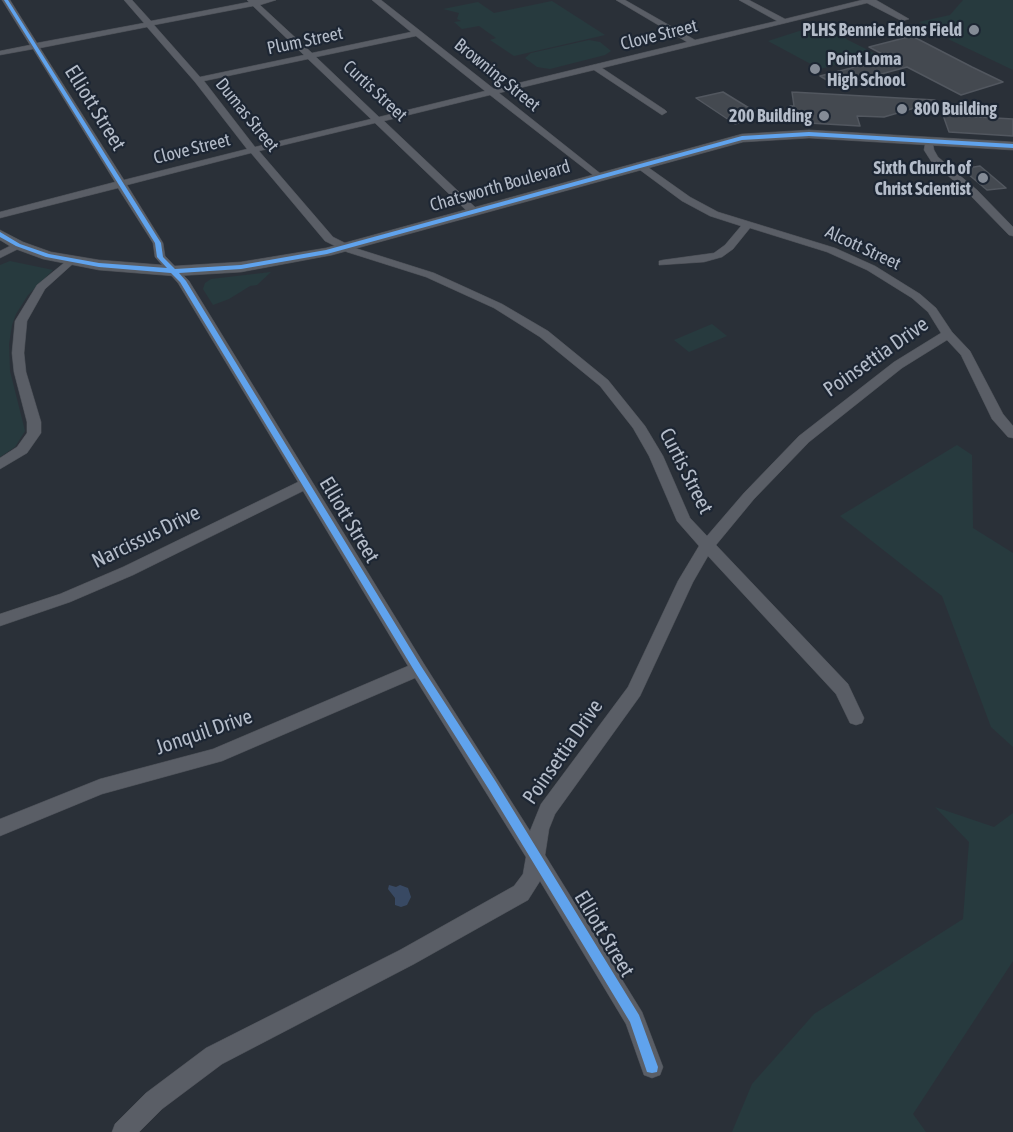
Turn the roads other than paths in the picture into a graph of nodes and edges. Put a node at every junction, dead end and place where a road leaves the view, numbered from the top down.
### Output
1 (6, 0) edge
2 (128, 0) edge
3 (272, 0) edge
4 (376, 0) edge
5 (620, 0) edge
6 (743, 0) edge
7 (868, 0) edge
8 (253, 2) edge
9 (905, 19) dead end
10 (784, 21) junction
11 (148, 24) junction
12 (418, 33) junction
13 (694, 43) junction
14 (34, 46) junction
15 (0, 53) edge
16 (310, 57) junction
17 (596, 67) junction
18 (198, 80) junction
19 (492, 92) junction
20 (662, 112) dead end
21 (378, 120) junction
22 (929, 141) junction
23 (1013, 146) edge
24 (253, 150) junction
25 (639, 165) junction
26 (598, 176) junction
27 (121, 184) junction
28 (473, 211) junction
29 (0, 215) edge
30 (747, 225) junction
31 (1013, 233) edge
32 (0, 234) edge
33 (0, 244) edge
34 (18, 245) junction
35 (343, 247) junction
36 (0, 253) edge
37 (70, 261) junction
38 (663, 263) dead end
39 (175, 271) junction
40 (948, 334) junction
41 (1013, 434) edge
42 (0, 464) edge
43 (306, 484) junction
44 (706, 547) junction
45 (0, 620) edge
46 (418, 669) junction
47 (856, 718) dead end
48 (0, 828) edge
49 (535, 854) junction
50 (652, 1066) dead end
51 (123, 1132) edge

1 - 14 street, Elliott Street
2 - 11 street, Dumas Street
3 - 8 street
4 - 12 street, Browning Street
5 - 13 street
6 - 10 street
7 - 9 street
7 - 10 street, Clove Street
8 - 11 street
8 - 16 street, Curtis Street
10 - 13 street, Clove Street
11 - 14 street
11 - 18 street, Dumas Street
12 - 16 street, Plum Street
12 - 19 street, Browning Street
13 - 17 street, Clove Street
14 - 15 street
14 - 27 street, Elliott Street
16 - 18 street, Plum Street
16 - 21 street, Curtis Street
17 - 19 street, Clove Street
17 - 20 street
18 - 24 street, Dumas Street
19 - 21 street, Clove Street
19 - 26 street, Browning Street
21 - 24 street, Clove Street
21 - 28 street, Curtis Street
22 - 23 main road, Chatsworth Boulevard
22 - 25 main road, Chatsworth Boulevard
22 - 31 street
24 - 27 street, Clove Street
24 - 35 street, Dumas Street
25 - 26 main road, Chatsworth Boulevard
25 - 30 street, Alcott Street
26 - 28 main road, Chatsworth Boulevard
27 - 29 street, Clove Street
27 - 39 street, Elliott Street
28 - 35 main road, Chatsworth Boulevard
30 - 38 street
30 - 40 street, Alcott Street
32 - 34 main road, Chatsworth Boulevard
33 - 36 main road
34 - 36 street
34 - 37 main road, Chatsworth Boulevard
35 - 39 main road, Chatsworth Boulevard
35 - 44 street, Curtis Street
37 - 39 main road, Chatsworth Boulevard
37 - 42 street
39 - 43 street, Elliott Street
40 - 41 street, Alcott Street
40 - 44 street, Poinsettia Drive
43 - 45 street, Narcissus Drive
43 - 46 street, Elliott Street
44 - 47 street, Curtis Street
44 - 49 street, Poinsettia Drive
46 - 48 street, Jonquil Drive
46 - 49 street, Elliott Street
49 - 50 street, Elliott Street
49 - 51 street, Poinsettia Drive

